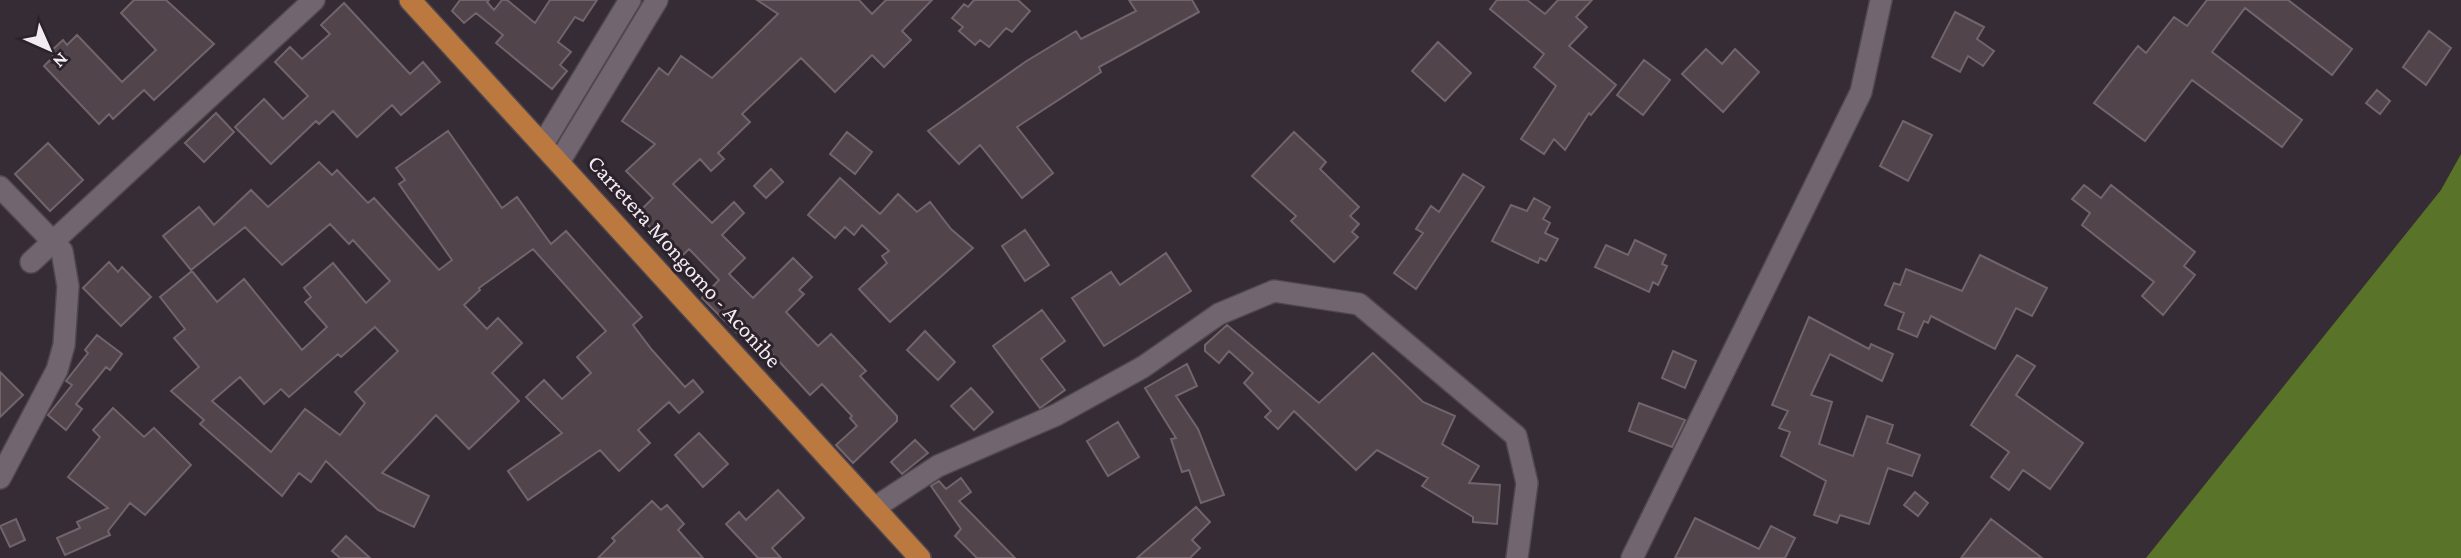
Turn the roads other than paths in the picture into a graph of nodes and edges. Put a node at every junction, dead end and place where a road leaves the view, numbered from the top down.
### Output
1 (314, 0) edge
2 (410, 0) edge
3 (629, 0) edge
4 (657, 0) edge
5 (1881, 0) edge
6 (543, 144) junction
7 (559, 162) junction
8 (0, 187) edge
9 (54, 241) junction
10 (31, 262) dead end
11 (0, 478) edge
12 (874, 508) junction
13 (920, 558) edge
14 (1517, 558) edge
15 (1632, 558) edge

1 - 9 street
2 - 6 main road, Carretera Mongomo - Aconibe
3 - 6 street
4 - 7 street
5 - 15 street
6 - 7 main road, Carretera Mongomo - Aconibe
7 - 12 main road, Carretera Mongomo - Aconibe
8 - 9 street
9 - 10 street
9 - 11 street
12 - 13 main road, Carretera Mongomo - Aconibe
12 - 14 street

